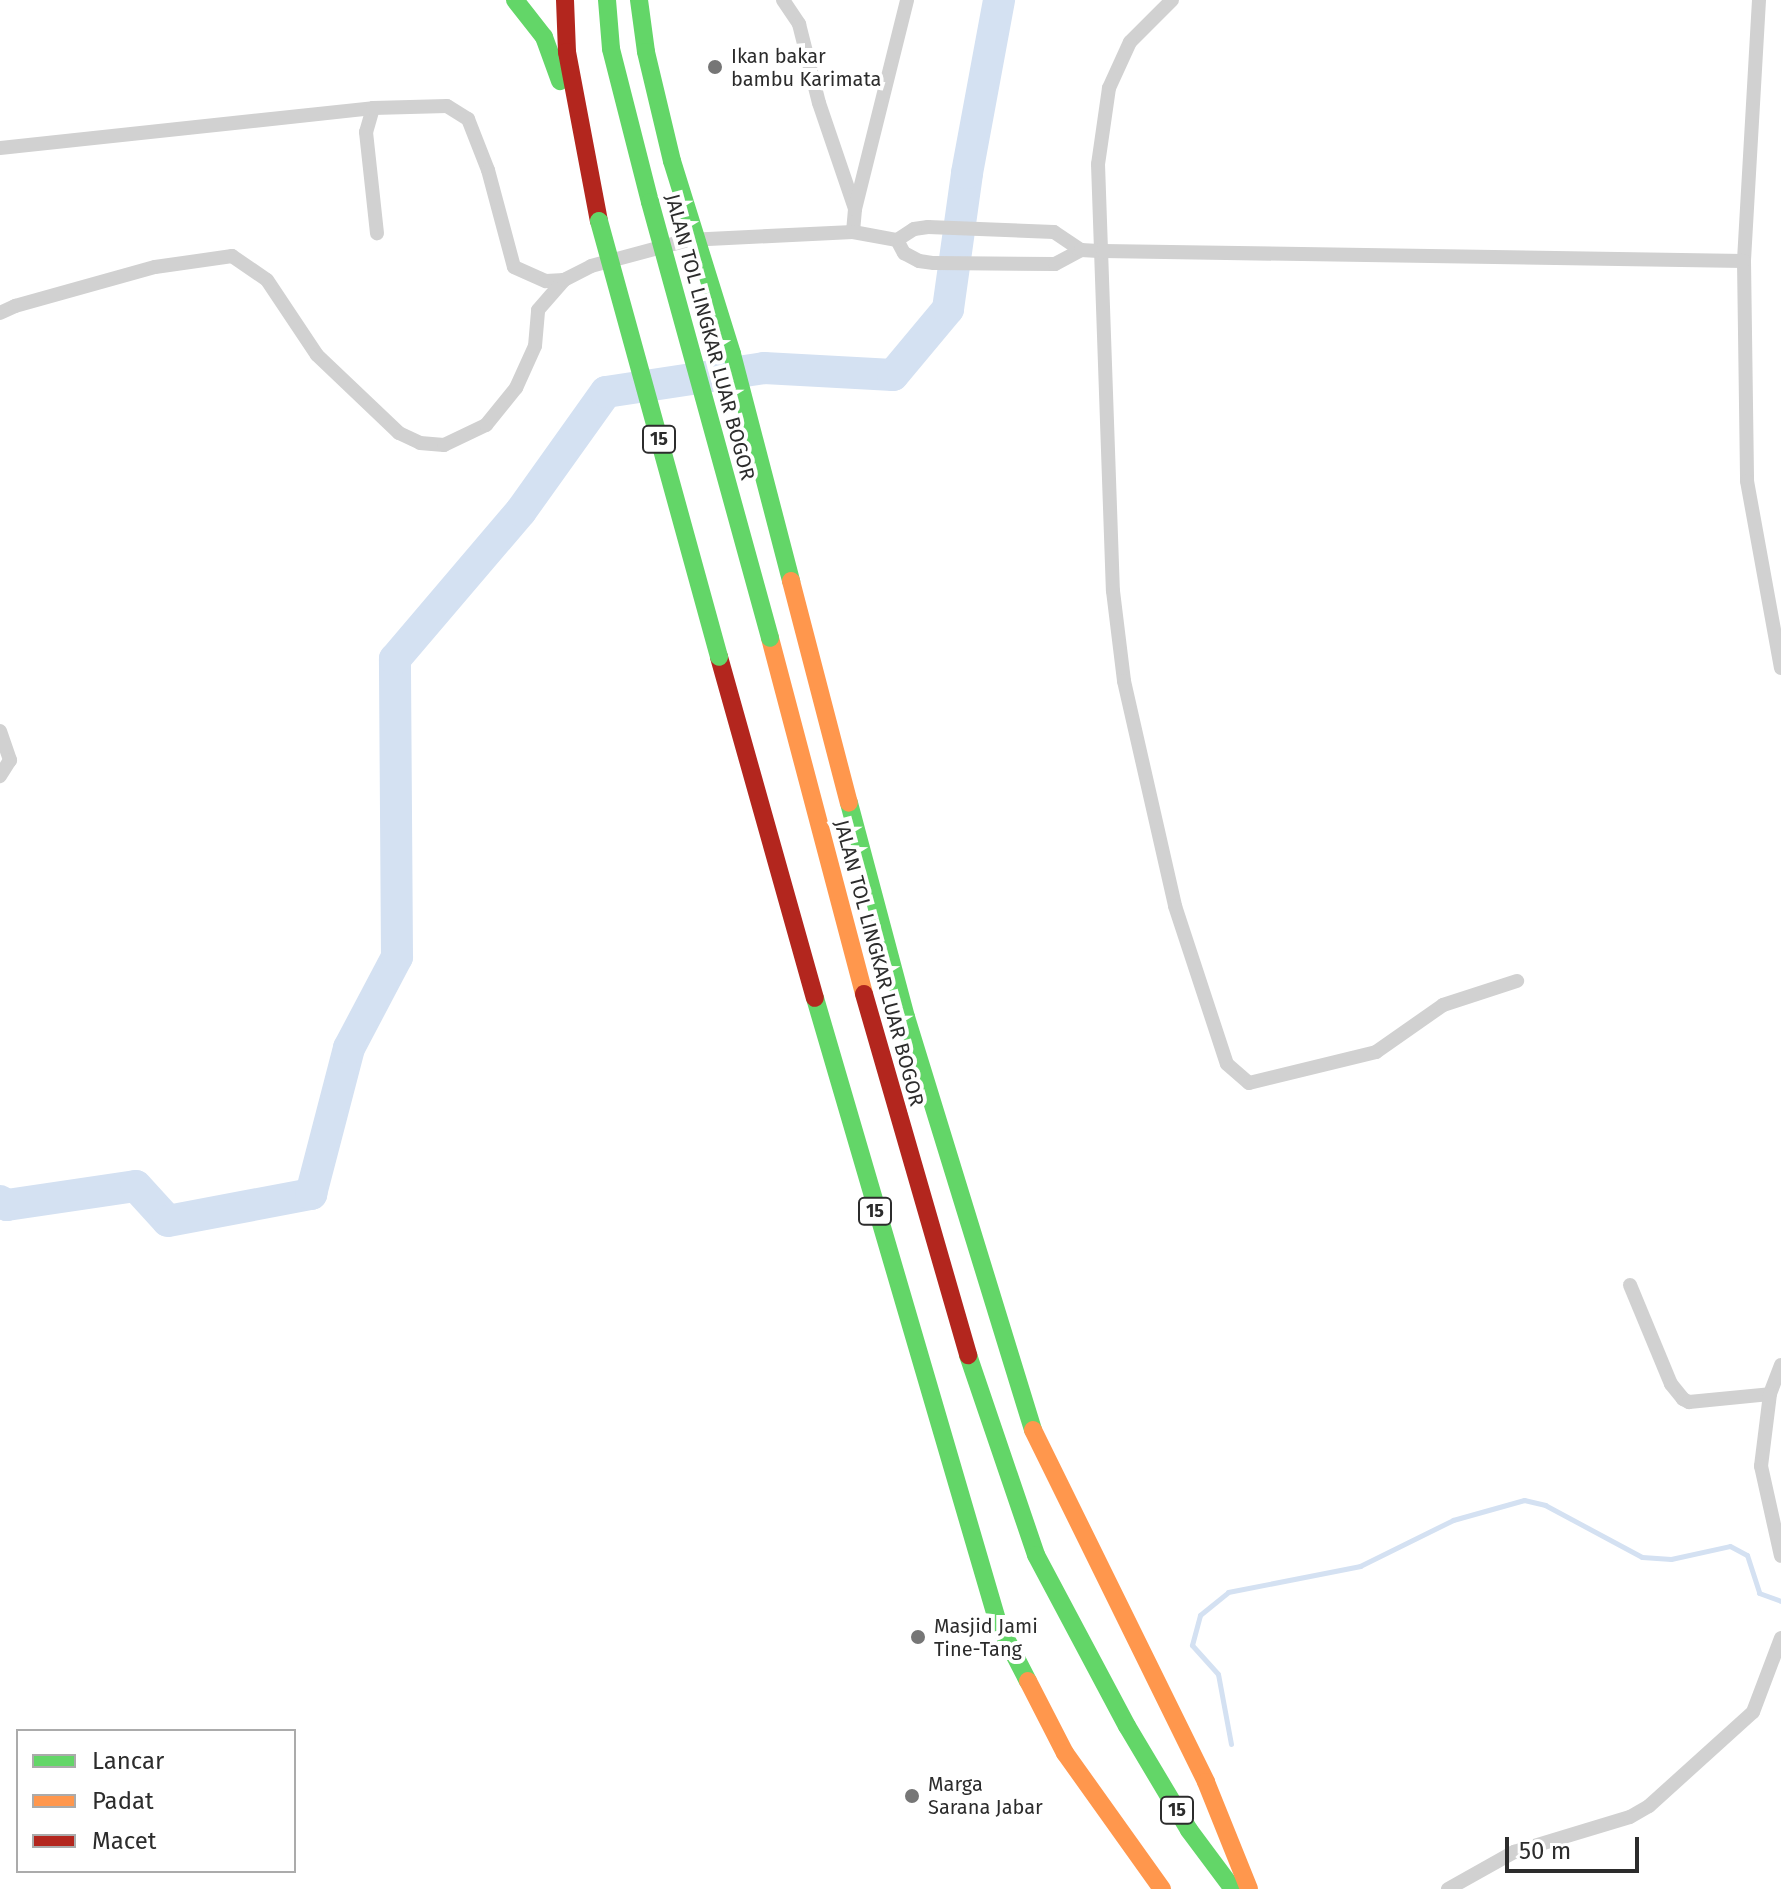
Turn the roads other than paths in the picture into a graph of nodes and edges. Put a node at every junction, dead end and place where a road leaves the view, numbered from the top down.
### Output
1 (515, 0) edge
2 (565, 0) edge
3 (607, 0) edge
4 (639, 0) edge
5 (783, 0) edge
6 (907, 0) edge
7 (1172, 0) edge
8 (1759, 0) edge
9 (373, 108) junction
10 (0, 148) edge
11 (585, 161) junction
12 (855, 209) junction
13 (853, 232) junction
14 (377, 233) dead end
15 (897, 240) junction
16 (1081, 250) junction
17 (1103, 251) junction
18 (1744, 261) junction
19 (564, 280) junction
20 (0, 313) edge
21 (1777, 634) edge
22 (1780, 662) edge
23 (0, 731) edge
24 (0, 776) edge
25 (1517, 981) dead end
26 (1630, 1285) dead end
27 (1781, 1365) edge
28 (1770, 1394) junction
29 (1781, 1556) edge
30 (1781, 1638) edge
31 (1162, 1889) edge
32 (1233, 1889) edge
33 (1249, 1889) edge
34 (1448, 1889) edge

1 - 11 highway
2 - 11 highway, 15
3 - 32 highway, JALAN TOL LINGKAR LUAR BOGOR / 15, bridge
4 - 33 highway, bridge
5 - 12 street
6 - 12 street
7 - 17 street
8 - 18 street
9 - 10 street
9 - 14 street
9 - 19 street
11 - 31 highway, 15, bridge
12 - 13 street
13 - 15 street
13 - 19 street
15 - 16 street
15 - 16 street
16 - 17 street
17 - 18 street
17 - 25 street
18 - 21 street
19 - 20 street
21 - 22 street
23 - 24 street
26 - 28 street
27 - 28 street
28 - 29 street
30 - 34 street

